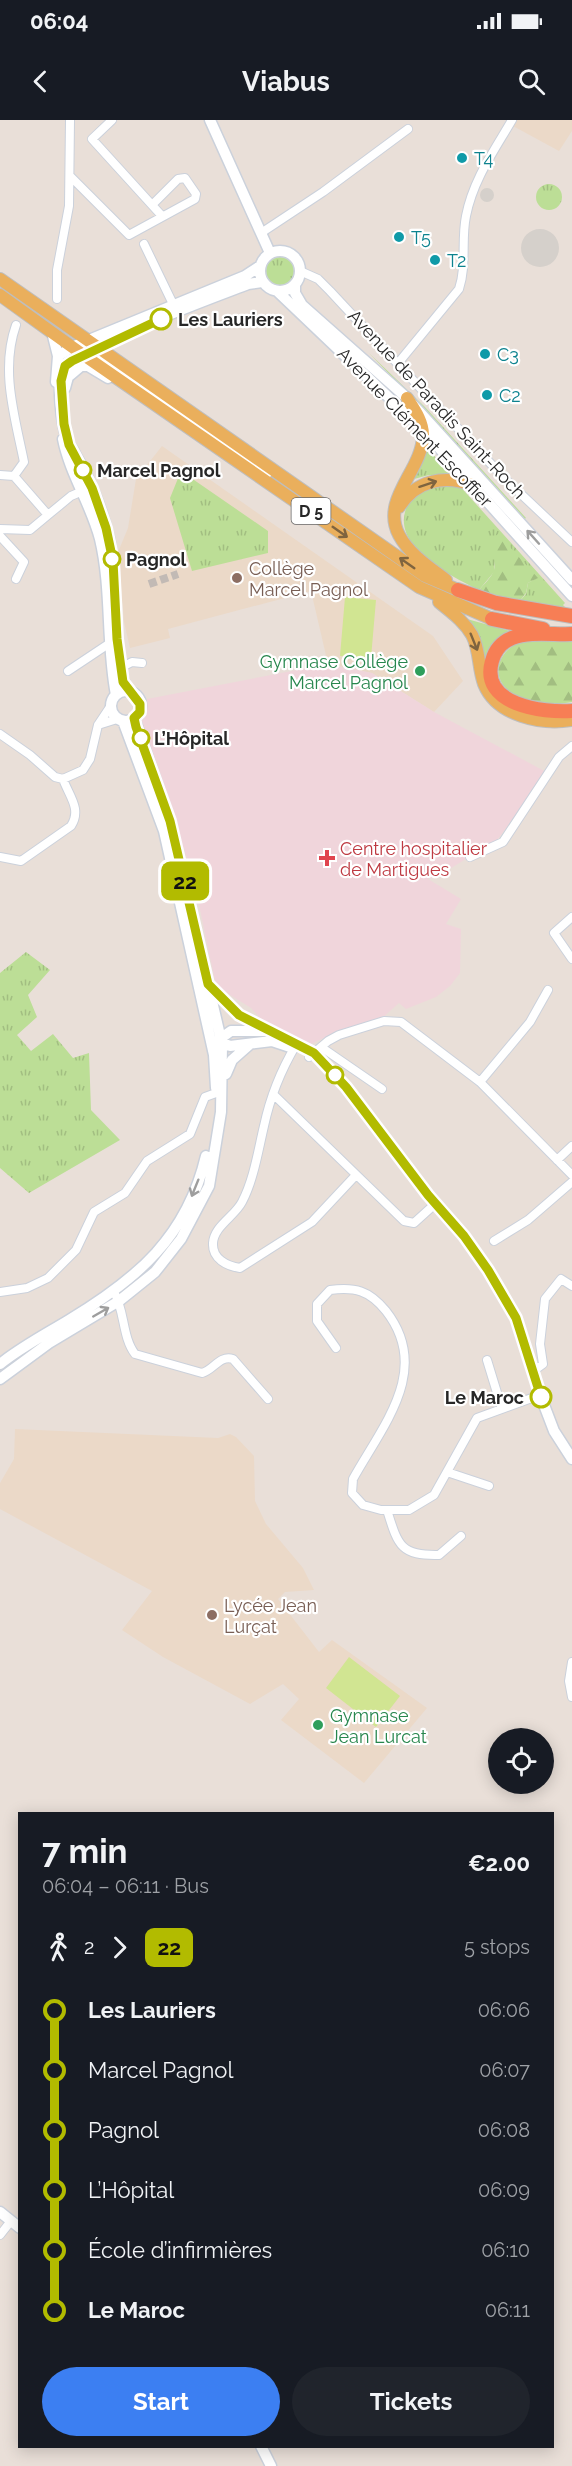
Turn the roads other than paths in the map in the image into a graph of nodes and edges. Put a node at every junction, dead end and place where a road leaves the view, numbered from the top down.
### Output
1 (70, 120) edge
2 (112, 120) edge
3 (210, 120) edge
4 (512, 120) edge
5 (408, 129) dead end
6 (70, 176) junction
7 (152, 205) junction
8 (162, 216) junction
9 (261, 232) junction
10 (144, 244) dead end
11 (270, 253) junction
12 (260, 266) junction
13 (300, 270) junction
14 (0, 279) edge
15 (262, 282) junction
16 (295, 284) junction
17 (277, 291) junction
18 (0, 295) edge
19 (57, 299) dead end
20 (168, 299) junction
21 (14, 305) junction
22 (16, 325) dead end
23 (52, 332) junction
24 (108, 337) junction
25 (83, 346) junction
26 (58, 356) junction
27 (108, 356) junction
28 (399, 362) junction
29 (136, 386) junction
30 (407, 398) junction
31 (423, 430) junction
32 (75, 454) junction
33 (0, 475) edge
34 (14, 476) junction
35 (472, 485) junction
36 (87, 489) junction
37 (321, 503) junction
38 (396, 514) junction
39 (48, 516) junction
40 (0, 528) edge
41 (0, 536) edge
42 (572, 542) edge
43 (16, 579) dead end
44 (572, 580) edge
45 (419, 587) junction
46 (458, 590) junction
47 (572, 596) edge
48 (565, 616) edge
49 (492, 619) joint
50 (572, 633) edge
51 (113, 641) junction
52 (142, 663) dead end
53 (120, 668) junction
54 (68, 670) dead end
55 (128, 691) junction
56 (116, 695) junction
57 (110, 708) junction
58 (572, 711) edge
59 (134, 718) junction
60 (120, 720) junction
61 (572, 720) edge
62 (98, 724) junction
63 (0, 734) edge
64 (572, 746) edge
65 (149, 773) junction
66 (63, 779) junction
67 (0, 857) edge
68 (470, 857) dead end
69 (572, 917) edge
70 (572, 960) edge
71 (208, 984) junction
72 (548, 990) dead end
73 (272, 1031) junction
74 (218, 1043) junction
75 (252, 1043) junction
76 (295, 1046) junction
77 (315, 1052) junction
78 (480, 1082) junction
79 (382, 1089) dead end
80 (216, 1093) junction
81 (273, 1094) junction
82 (572, 1146) edge
83 (557, 1160) junction
84 (356, 1174) junction
85 (572, 1175) edge
86 (572, 1182) edge
87 (209, 1186) junction
88 (435, 1204) junction
89 (494, 1241) dead end
90 (572, 1286) edge
91 (0, 1292) edge
92 (117, 1296) junction
93 (336, 1348) dead end
94 (487, 1360) dead end
95 (0, 1364) edge
96 (532, 1372) junction
97 (0, 1379) edge
98 (540, 1395) junction
99 (268, 1399) dead end
100 (502, 1409) junction
101 (572, 1458) edge
102 (447, 1472) junction
103 (489, 1486) dead end
104 (387, 1510) junction
105 (461, 1536) dead end
106 (572, 1662) edge
107 (572, 1697) edge
108 (0, 2212) edge
109 (15, 2225) edge
110 (0, 2235) edge
111 (262, 2448) edge
112 (271, 2466) edge

1 - 6 street
2 - 7 street
3 - 9 main road
4 - 28 street
5 - 9 street
6 - 8 street
6 - 19 street
7 - 8 street
7 - 8 street
9 - 11 main road
10 - 20 street
11 - 12 main road
11 - 13 main road
12 - 15 main road
12 - 20 main road
13 - 16 main road
13 - 28 street, Avenue de Paradis Saint-Roch
14 - 25 main road, D 5
15 - 17 main road
15 - 24 main road
16 - 17 main road
16 - 30 main road, Avenue Clément Escoffier
17 - 31 main road, Avenue Clément Escoffier
18 - 21 main road, D 5
20 - 24 main road
21 - 23 main road, D 5
21 - 25 main road
22 - 34 street
23 - 25 main road, D 5
23 - 26 main road
24 - 25 main road
24 - 25 main road
24 - 27 main road
25 - 26 main road
25 - 27 main road, D 5
25 - 29 main road, D 5
25 - 32 main road
25 - 37 main road
26 - 36 main road
27 - 29 main road, D 5
28 - 42 street, Avenue de Paradis Saint-Roch
29 - 32 main road
29 - 37 main road, D 5
29 -> 45 main road, D 5
30 - 31 main road
44 -> 30 main road, Avenue Clément Escoffier
31 - 35 main road, Avenue Clément Escoffier
31 - 38 main road
32 - 36 main road
33 - 34 street
34 - 39 street
38 -> 35 main road
35 - 47 main road, Avenue Clément Escoffier
36 - 39 street
36 - 51 main road
46 -> 37 main road, D 5
38 - 46 main road
39 - 40 street
41 - 43 street
45 - 49 main road, D 5
45 -> 61 main road
46 - 48 highway, D 5
49 - 50 highway, D 5
50 - 58 highway
51 - 53 main road
51 - 54 street
51 - 56 main road
52 - 53 street
53 - 55 main road
55 - 56 main road
55 - 59 main road
56 - 57 main road
57 - 60 main road
57 - 62 street
59 - 60 main road
59 - 65 main road
60 - 62 street
60 - 65 main road
62 - 66 street
63 - 66 street
64 - 68 street
65 - 71 main road
65 - 74 main road
66 - 67 street
69 - 70 street
71 - 73 main road
71 - 74 main road
72 - 78 street
73 - 74 main road
73 - 76 main road
74 - 75 main road
74 - 80 main road
74 - 87 main road
75 - 76 main road
75 - 87 main road
76 - 77 main road
76 - 81 street
77 - 78 street
77 - 79 street
77 - 88 main road
78 - 83 street
80 - 91 street
80 -> 92 main road
81 - 84 street
81 - 84 street
82 - 83 street
83 - 85 street
84 - 88 street
86 - 89 street
87 - 92 main road
88 - 96 main road
90 - 96 street
92 - 95 main road
97 -> 92 main road
92 - 99 street
93 - 104 street
94 - 100 street
96 - 98 main road
98 - 100 street
98 - 101 main road
100 - 102 street
102 - 103 street
102 - 104 street
104 - 105 street
106 - 107 street
108 - 109 main road
109 - 110 street
111 - 112 main road

